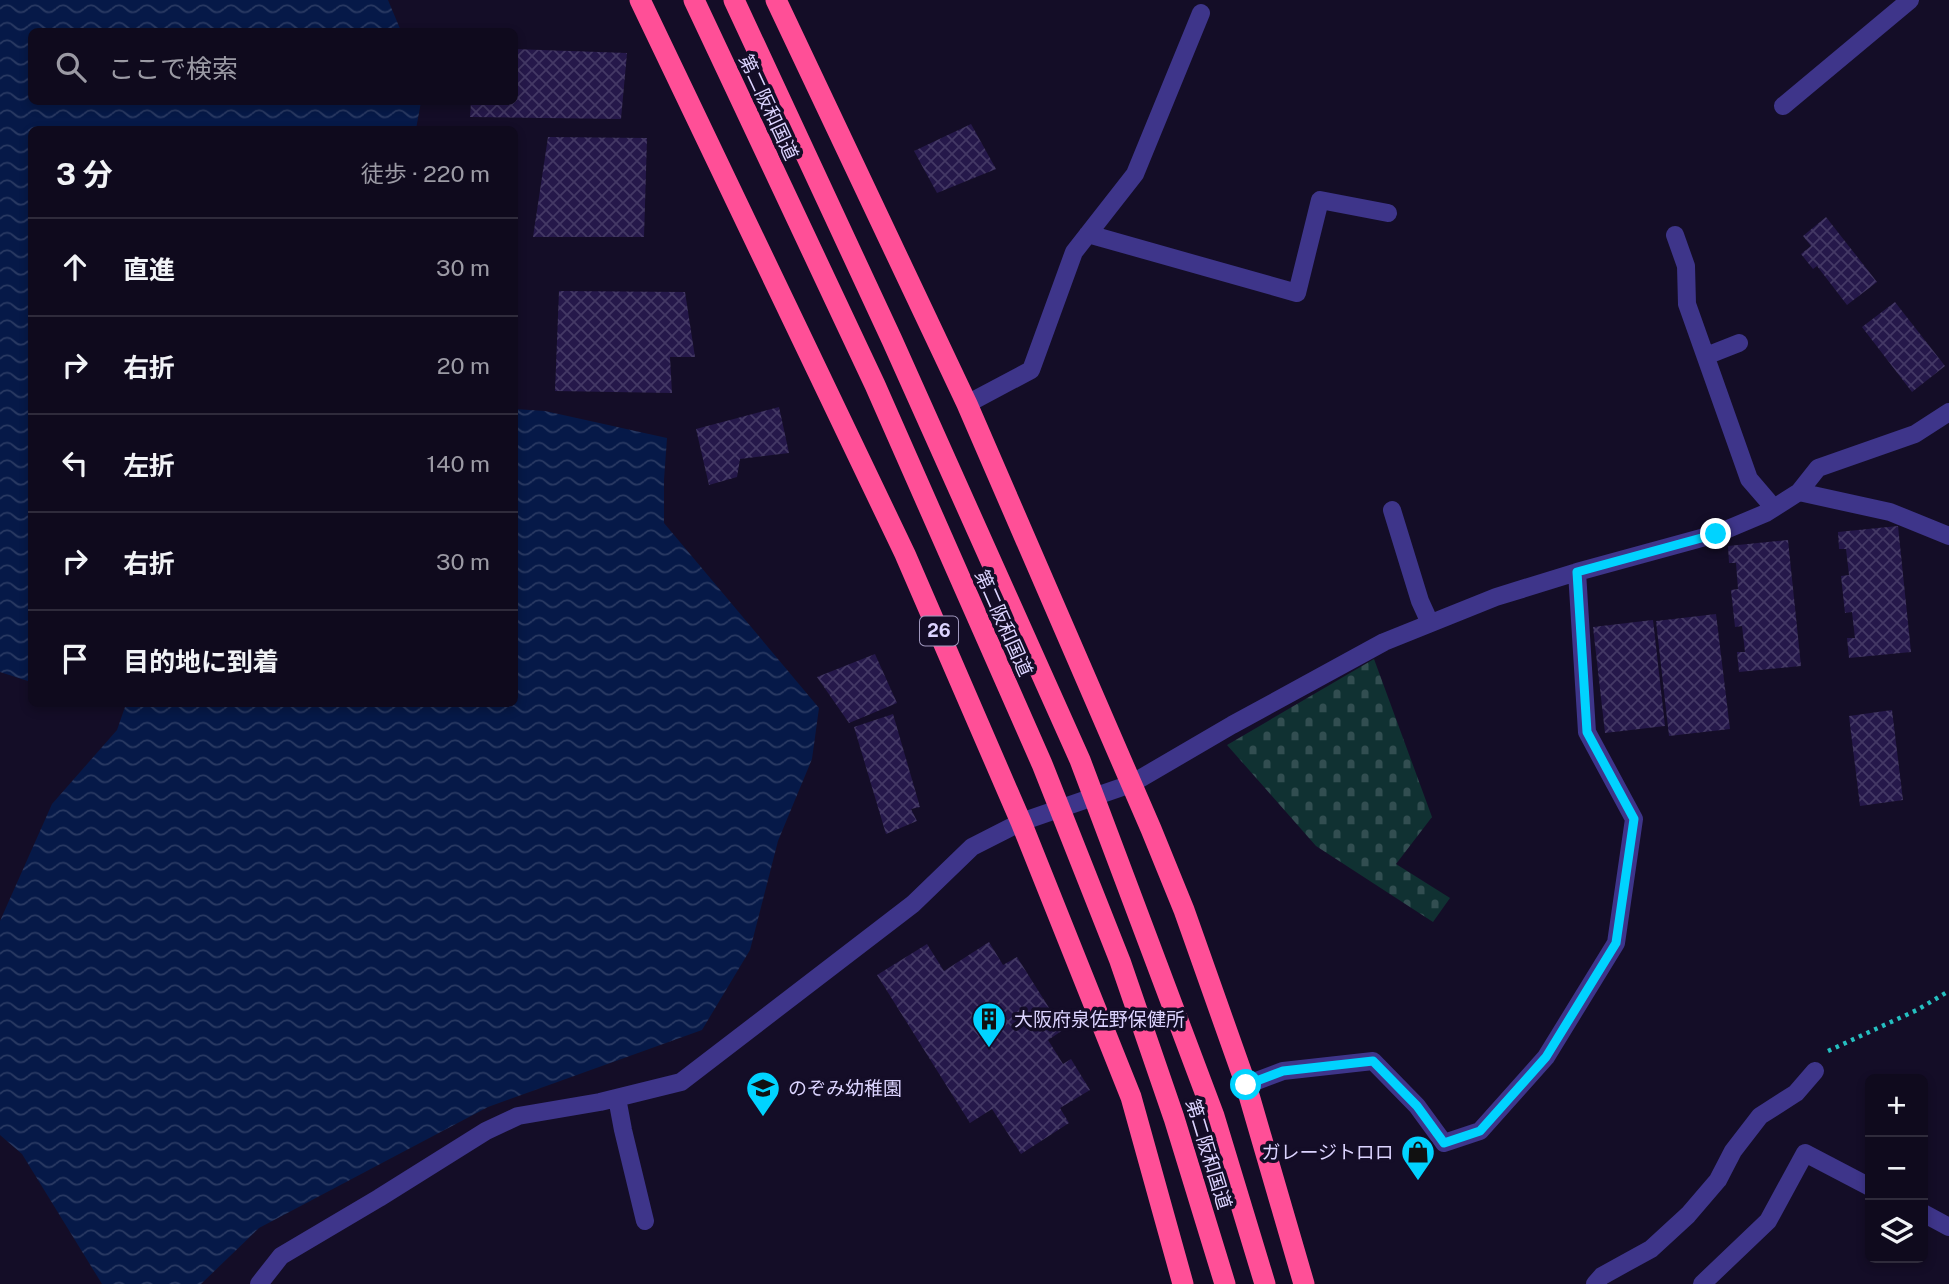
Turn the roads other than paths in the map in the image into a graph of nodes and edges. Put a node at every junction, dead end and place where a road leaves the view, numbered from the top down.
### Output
1 (640, 0) edge
2 (694, 0) edge
3 (734, 0) edge
4 (776, 0) edge
5 (1910, 0) edge
6 (1202, 13) dead end
7 (1783, 107) dead end
8 (1388, 213) dead end
9 (1088, 234) junction
10 (1675, 235) dead end
11 (1739, 343) dead end
12 (1706, 356) junction
13 (967, 404) junction
14 (1949, 412) edge
15 (1799, 492) junction
16 (1774, 508) junction
17 (1392, 510) dead end
18 (1949, 536) edge
19 (1577, 572) junction
20 (1430, 623) junction
21 (1131, 784) junction
22 (1021, 822) junction
23 (1815, 1071) road end
24 (1246, 1085) junction
25 (617, 1098) junction
26 (1865, 1184) edge
27 (1928, 1216) edge
28 (645, 1221) dead end
29 (1949, 1227) edge
30 (259, 1284) edge
31 (1184, 1284) edge
32 (1226, 1284) edge
33 (1265, 1284) edge
34 (1304, 1284) edge
35 (1595, 1284) edge
36 (1702, 1284) edge

1 - 22 highway, 26
2 - 32 highway, 第二阪和国道 / 26, bridge
3 - 33 highway, 第二阪和国道, bridge
4 - 13 highway
5 - 7 street
6 - 9 street
8 - 9 street
9 - 13 street
10 - 12 street
11 - 12 street
12 - 16 street
13 - 21 highway
14 - 15 street
15 - 16 street
15 - 18 street
16 - 19 street
17 - 20 street
19 - 20 street
19 - 24 street
20 - 21 street
21 - 22 street
21 - 24 highway
22 - 25 street
22 - 31 highway, 26
23 - 35 street
24 - 34 highway
25 - 28 street
25 - 30 street
26 - 36 street
27 - 29 street

